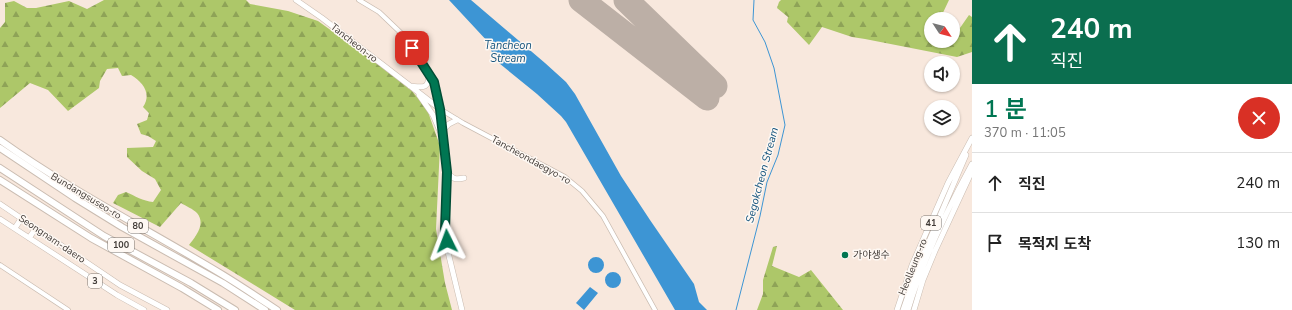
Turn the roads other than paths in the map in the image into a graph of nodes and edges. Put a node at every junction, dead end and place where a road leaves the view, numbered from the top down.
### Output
1 (296, 0) edge
2 (359, 0) edge
3 (430, 74) junction
4 (410, 86) junction
5 (418, 93) junction
6 (440, 109) junction
7 (457, 120) junction
8 (442, 131) junction
9 (0, 140) edge
10 (972, 140) edge
11 (444, 144) junction
12 (0, 148) edge
13 (972, 164) edge
14 (0, 168) edge
15 (447, 172) junction
16 (972, 172) edge
17 (464, 178) dead end
18 (0, 180) edge
19 (0, 204) edge
20 (0, 219) edge
21 (22, 219) junction
22 (15, 228) junction
23 (36, 228) junction
24 (29, 238) junction
25 (0, 266) edge
26 (68, 310) edge
27 (144, 310) edge
28 (167, 310) edge
29 (218, 310) edge
30 (235, 310) edge
31 (265, 310) edge
32 (277, 310) edge
33 (462, 310) edge
34 (655, 310) edge
35 (897, 310) edge
36 (903, 310) edge
37 (908, 310) edge
38 (914, 310) edge

1 - 4 main road, Tancheon-ro
2 - 3 street
3 - 4 main road
3 - 6 street
4 - 5 main road, Tancheon-ro
5 - 6 main road, Tancheon-ro
5 - 11 main road
6 - 7 street, Tancheondaegyo-ro
6 - 8 main road
7 - 8 main road
7 - 34 street, Tancheondaegyo-ro
8 - 11 main road
9 - 32 highway, Bundangsuseo-ro / 80
10 - 35 main road, Heolleung-ro / 41
10 - 36 main road
11 - 15 main road
12 - 31 highway, Bundangsuseo-ro / 80
13 - 37 main road
14 - 30 highway, 100
15 - 17 main road
15 - 33 main road
16 - 38 main road, Heolleung-ro / 41
18 - 29 highway, 100
19 - 21 main road, Seongnam-daero / 3
20 - 22 main road, Seongnam-daero / 3
21 - 22 main road
21 - 23 main road, Seongnam-daero / 3
22 - 24 main road, Seongnam-daero / 3
23 - 24 main road
23 - 28 main road, Seongnam-daero / 3
24 - 27 main road, Seongnam-daero / 3
25 - 26 street

